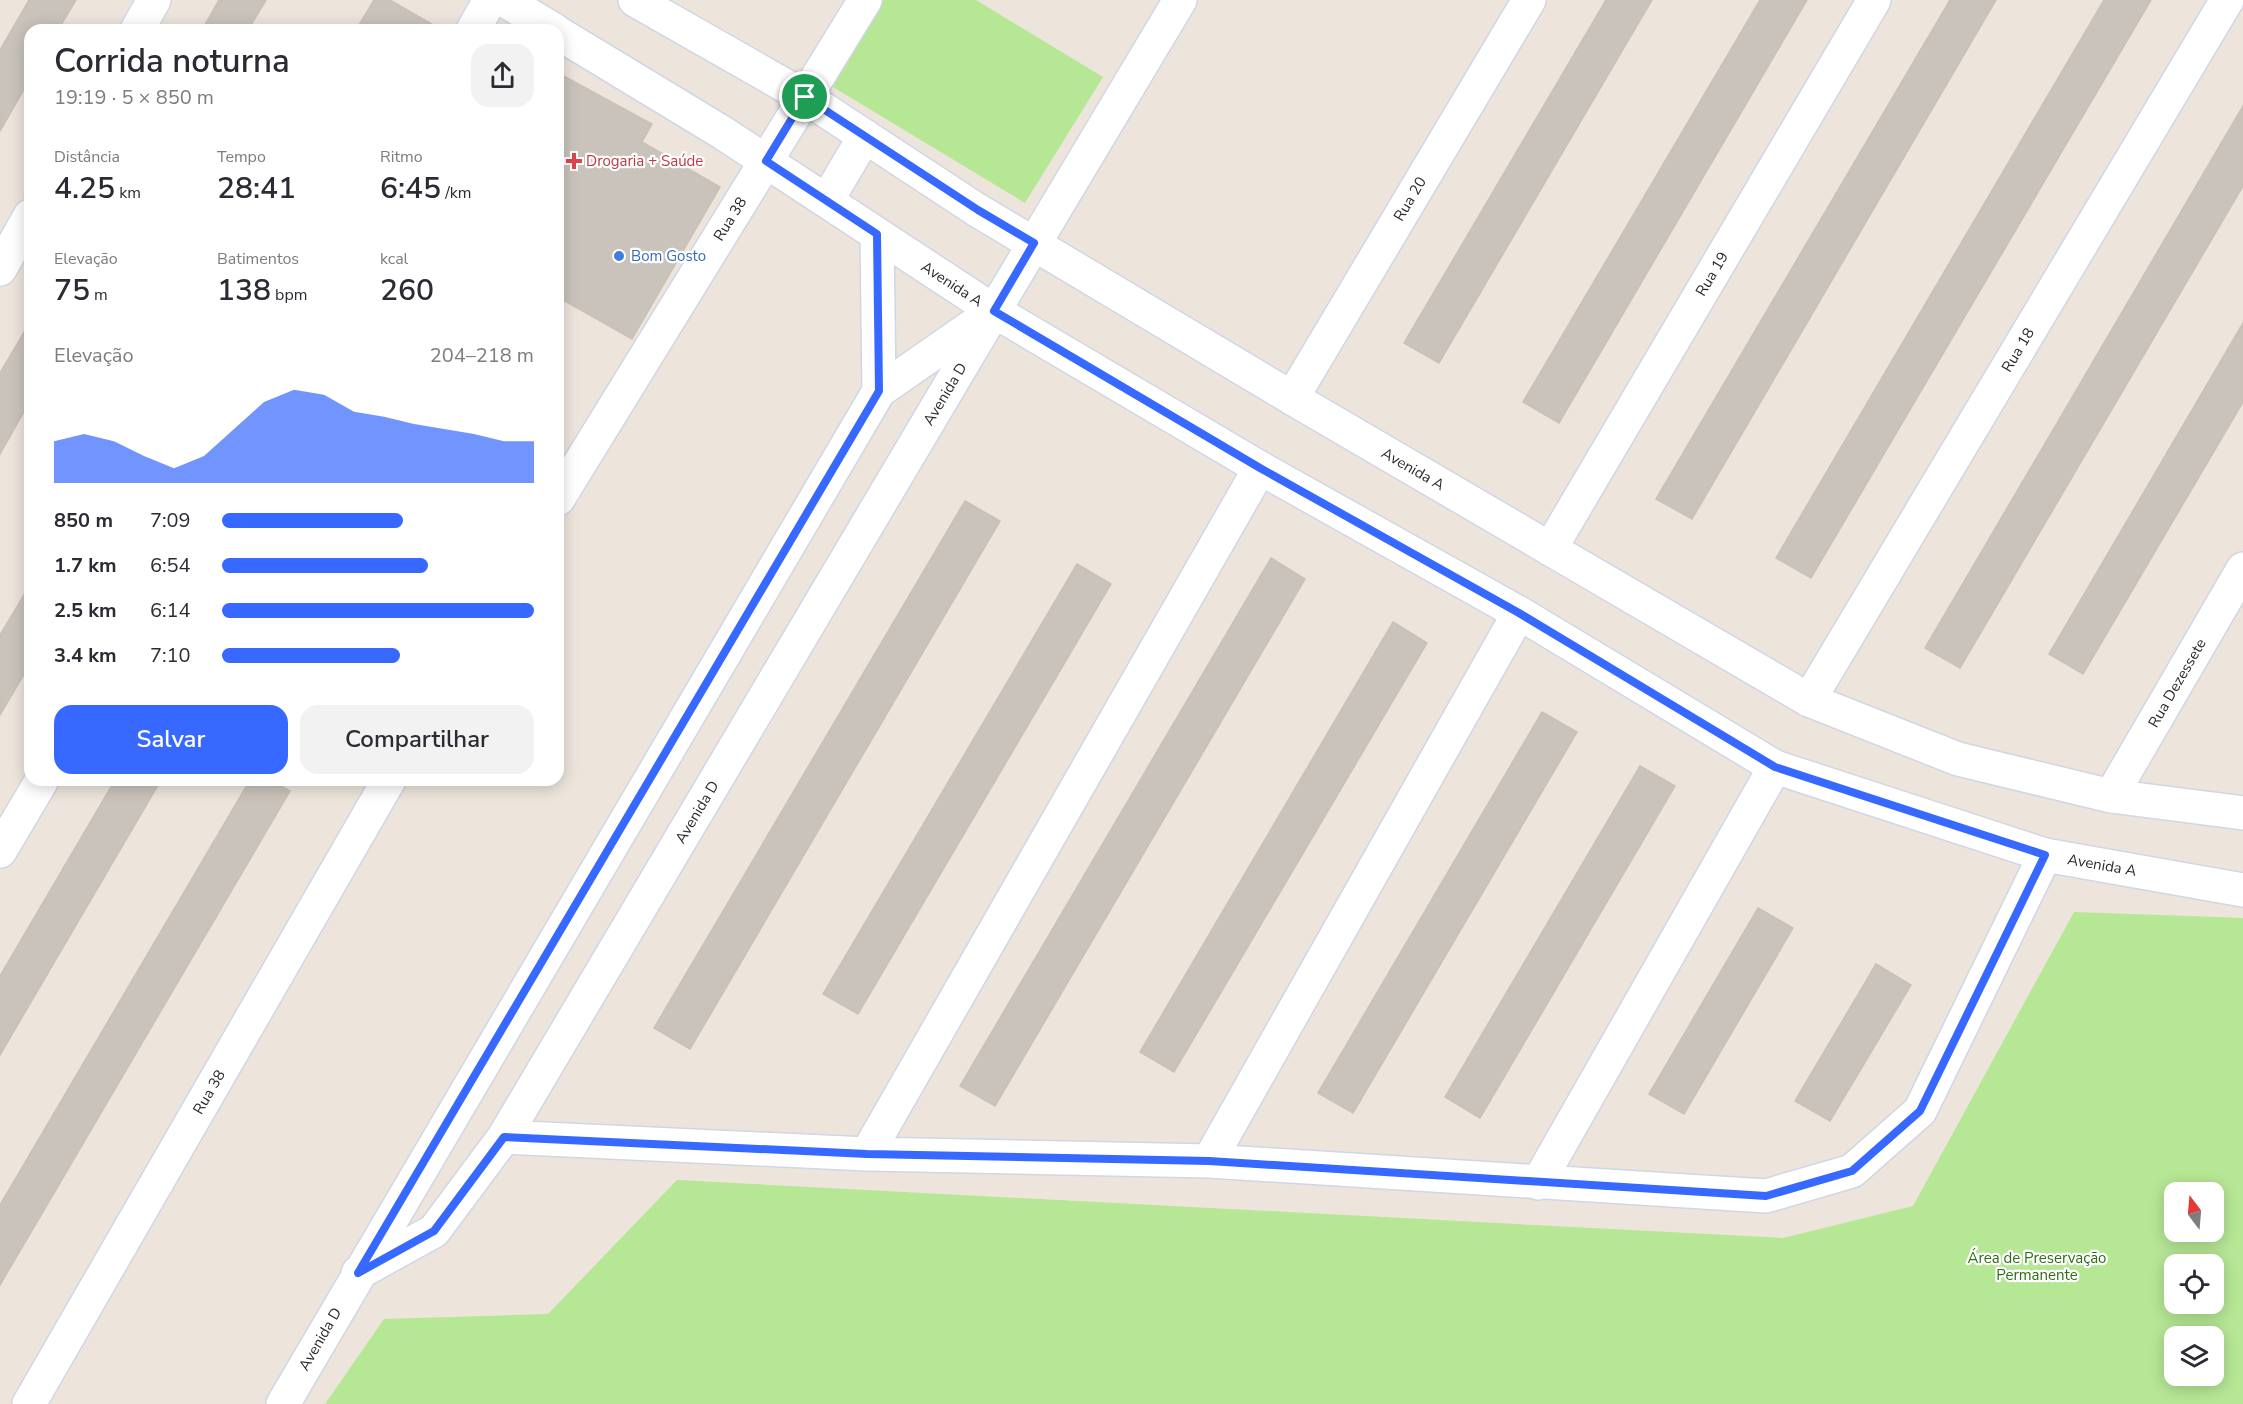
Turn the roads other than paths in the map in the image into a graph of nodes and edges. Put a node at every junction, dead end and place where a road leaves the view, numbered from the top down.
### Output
1 (154, 0) edge
2 (490, 0) edge
3 (504, 0) edge
4 (635, 0) edge
5 (865, 0) edge
6 (1180, 0) edge
7 (1529, 0) edge
8 (1874, 0) edge
9 (2227, 0) edge
10 (140, 24) edge
11 (476, 24) edge
12 (544, 24) edge
13 (564, 37) edge
14 (805, 97) junction
15 (865, 136) junction
16 (766, 161) junction
17 (826, 200) junction
18 (24, 227) edge
19 (877, 234) junction
20 (1034, 243) junction
21 (0, 269) edge
22 (994, 311) junction
23 (879, 391) junction
24 (1292, 398) junction
25 (1260, 468) junction
26 (564, 490) edge
27 (1550, 549) junction
28 (2243, 569) edge
29 (1519, 613) junction
30 (1809, 700) junction
31 (1775, 767) junction
32 (38, 786) edge
33 (386, 786) edge
34 (2111, 796) junction
35 (2243, 813) edge
36 (0, 851) edge
37 (2045, 855) junction
38 (2243, 890) edge
39 (504, 1137) junction
40 (867, 1154) junction
41 (1209, 1161) junction
42 (1538, 1183) junction
43 (358, 1273) junction
44 (29, 1404) edge
45 (283, 1404) edge

1 - 10 street
2 - 11 street
3 - 12 street
4 - 14 street, Avenida A
5 - 14 street, Rua 38
6 - 20 street, Avenida D
7 - 24 street, Rua 20
8 - 27 street, Rua 19
9 - 30 street, Rua 18
13 - 16 street, Avenida A
14 - 15 street, Avenida A
14 - 16 street, Rua 38
15 - 17 street
15 - 20 street, Avenida A
16 - 17 street, Avenida A
16 - 26 street, Rua 38
17 - 19 street, Avenida A
18 - 21 street
19 - 22 street, Avenida A
19 - 23 street
20 - 22 street, Avenida D
20 - 24 street, Avenida A
22 - 23 street, Avenida D
22 - 25 street, Avenida A
22 - 39 street, Avenida D
23 - 43 street, Avenida D
24 - 27 street, Avenida A
25 - 29 street, Avenida A
25 - 40 street
27 - 30 street, Avenida A
28 - 34 street, Rua Dezessete
29 - 31 street, Avenida A
29 - 41 street
30 - 34 street, Avenida A
31 - 37 street, Avenida A
31 - 42 street
32 - 36 street
33 - 44 street, Rua 38
34 - 35 street, Avenida A
37 - 38 street, Avenida A
37 - 42 street
39 - 40 street
39 - 43 street, Avenida D
40 - 41 street
41 - 42 street
43 - 45 street, Avenida D

